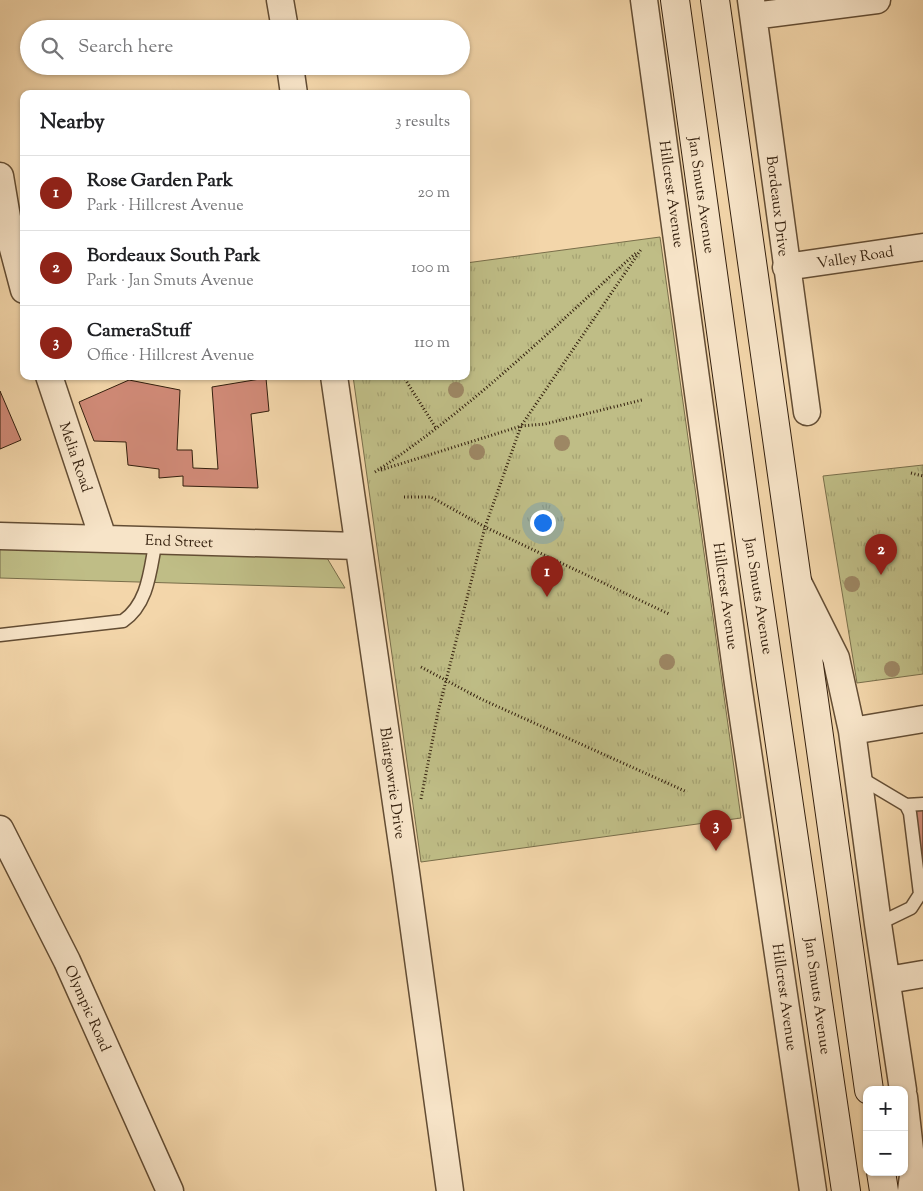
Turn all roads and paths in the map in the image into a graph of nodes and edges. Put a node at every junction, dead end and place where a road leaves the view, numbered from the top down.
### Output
1 (280, 0) edge
2 (644, 0) edge
3 (675, 0) edge
4 (715, 0) edge
5 (877, 0) edge
6 (753, 8) edge
7 (283, 20) edge
8 (291, 75) edge
9 (293, 90) edge
10 (0, 176) edge
11 (923, 246) edge
12 (786, 267) junction
13 (20, 275) edge
14 (50, 380) edge
15 (335, 380) edge
16 (406, 380) edge
17 (642, 400) dead end
18 (807, 412) dead end
19 (521, 426) junction
20 (436, 428) junction
21 (910, 473) dead end
22 (923, 476) edge
23 (404, 497) dead end
24 (485, 527) junction
25 (0, 536) edge
26 (103, 538) junction
27 (156, 540) junction
28 (358, 546) junction
29 (795, 576) junction
30 (670, 614) dead end
31 (0, 635) edge
32 (421, 667) dead end
33 (447, 680) junction
34 (923, 718) edge
35 (852, 731) junction
36 (857, 775) junction
37 (687, 792) dead end
38 (923, 804) edge
39 (906, 805) junction
40 (420, 806) dead end
41 (0, 829) edge
42 (917, 907) edge
43 (878, 924) junction
44 (923, 974) edge
45 (888, 980) junction
46 (869, 1086) edge
47 (902, 1086) edge
48 (908, 1131) edge
49 (882, 1176) edge
50 (170, 1191) edge
51 (450, 1191) edge
52 (813, 1191) edge
53 (846, 1191) edge
54 (884, 1191) edge
55 (911, 1191) edge

1 - 7 street
2 - 52 street, Hillcrest Avenue
3 - 53 main road, Jan Smuts Avenue
4 - 29 main road
5 - 6 street
6 - 12 street, Bordeaux Drive
8 - 9 street
10 - 13 street
11 - 12 street, Valley Road
12 - 18 street, Bordeaux Drive
14 - 26 street, Melia Road
15 - 28 street, Blairgowrie Drive
16 - 20 path
17 - 19 path
19 - 20 path
19 - 20 path
19 - 24 path
21 - 22 path
23 - 24 path
24 - 30 path
24 - 33 path
25 - 26 street, End Street
26 - 27 street, End Street
27 - 28 street, End Street
27 - 31 lane
28 - 51 street, Blairgowrie Drive
29 - 35 street
29 - 46 main road
32 - 33 path
33 - 37 path
33 - 40 path
34 - 35 street
35 - 36 street
36 - 39 lane
36 - 43 street
38 - 39 lane
39 - 42 lane
41 - 50 street, Olympic Road
42 - 43 lane
43 - 45 street
44 - 45 street
45 - 47 street
48 - 55 street
49 - 54 main road

